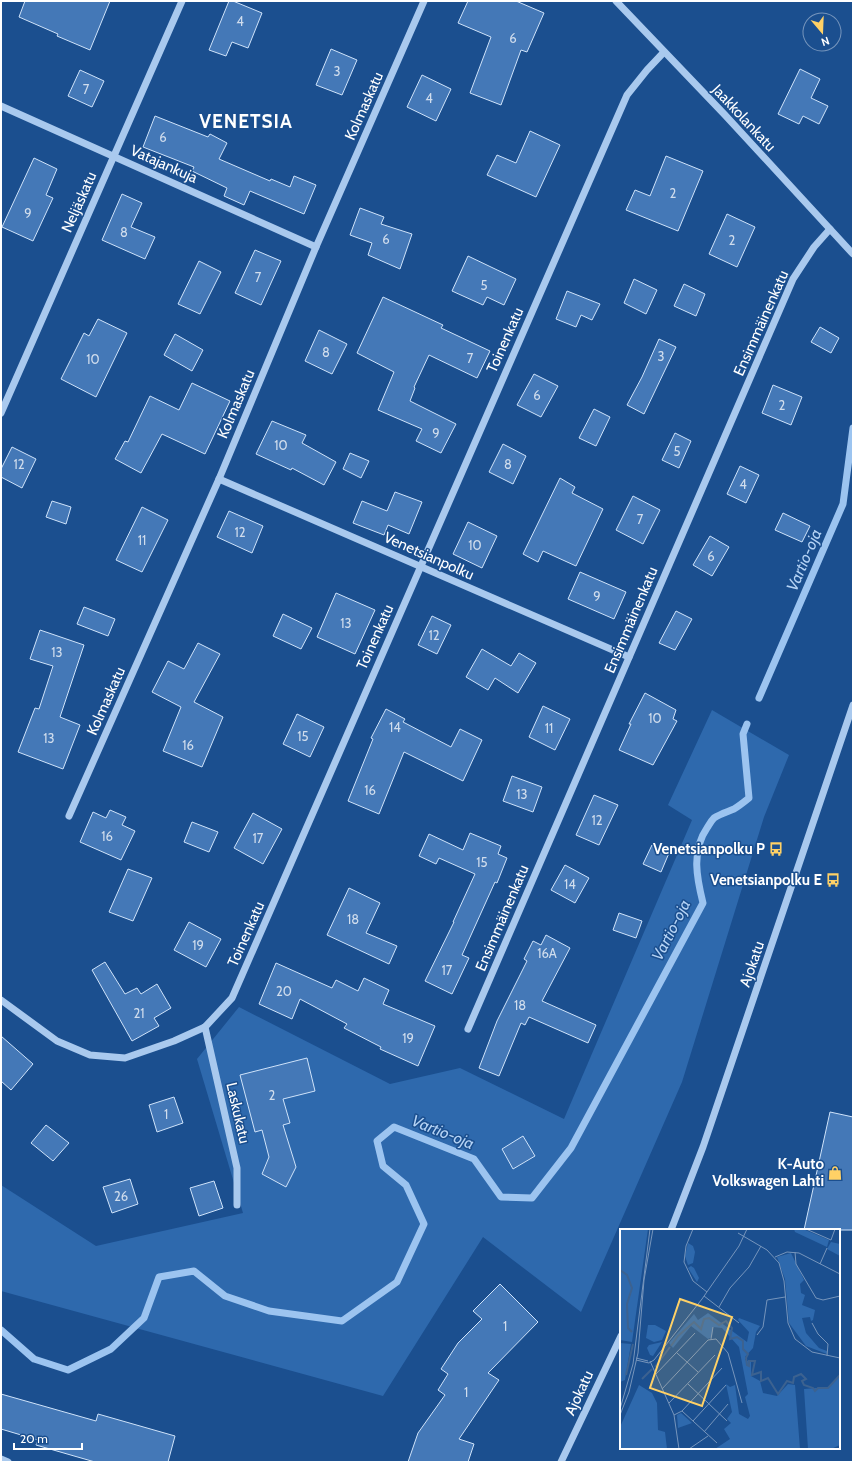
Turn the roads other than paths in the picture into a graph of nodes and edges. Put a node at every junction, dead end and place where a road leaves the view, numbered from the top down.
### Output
1 (182, 1) edge
2 (424, 1) edge
3 (616, 1) edge
4 (664, 52) junction
5 (1, 106) edge
6 (113, 156) junction
7 (830, 229) junction
8 (316, 247) junction
9 (853, 254) edge
10 (1, 413) edge
11 (219, 479) junction
12 (420, 566) junction
13 (629, 657) junction
14 (853, 705) edge
15 (69, 816) dead end
16 (1, 1000) edge
17 (205, 1027) junction
18 (468, 1029) dead end
19 (238, 1205) dead end
20 (671, 1229) edge
21 (620, 1338) edge
22 (1, 1459) edge
23 (8, 1462) edge
24 (561, 1462) edge

1 - 6 street, Neljäskatu
2 - 8 street, Kolmaskatu
3 - 4 street, Jaakkolankatu
4 - 7 street, Jaakkolankatu
4 - 12 street, Toinenkatu
5 - 6 street, Vatajankuja
6 - 8 street, Vatajankuja
6 - 10 street, Neljäskatu
7 - 9 street, Jaakkolankatu
7 - 13 street, Ensimmäinenkatu
8 - 11 street, Kolmaskatu
11 - 12 street, Venetsianpolku
11 - 15 street, Kolmaskatu
12 - 13 street, Venetsianpolku
12 - 17 street, Toinenkatu
13 - 18 street, Ensimmäinenkatu
14 - 20 street, Ajokatu
16 - 17 street, Toinenkatu
17 - 19 street, Laskukatu
21 - 24 street, Ajokatu
22 - 23 street

